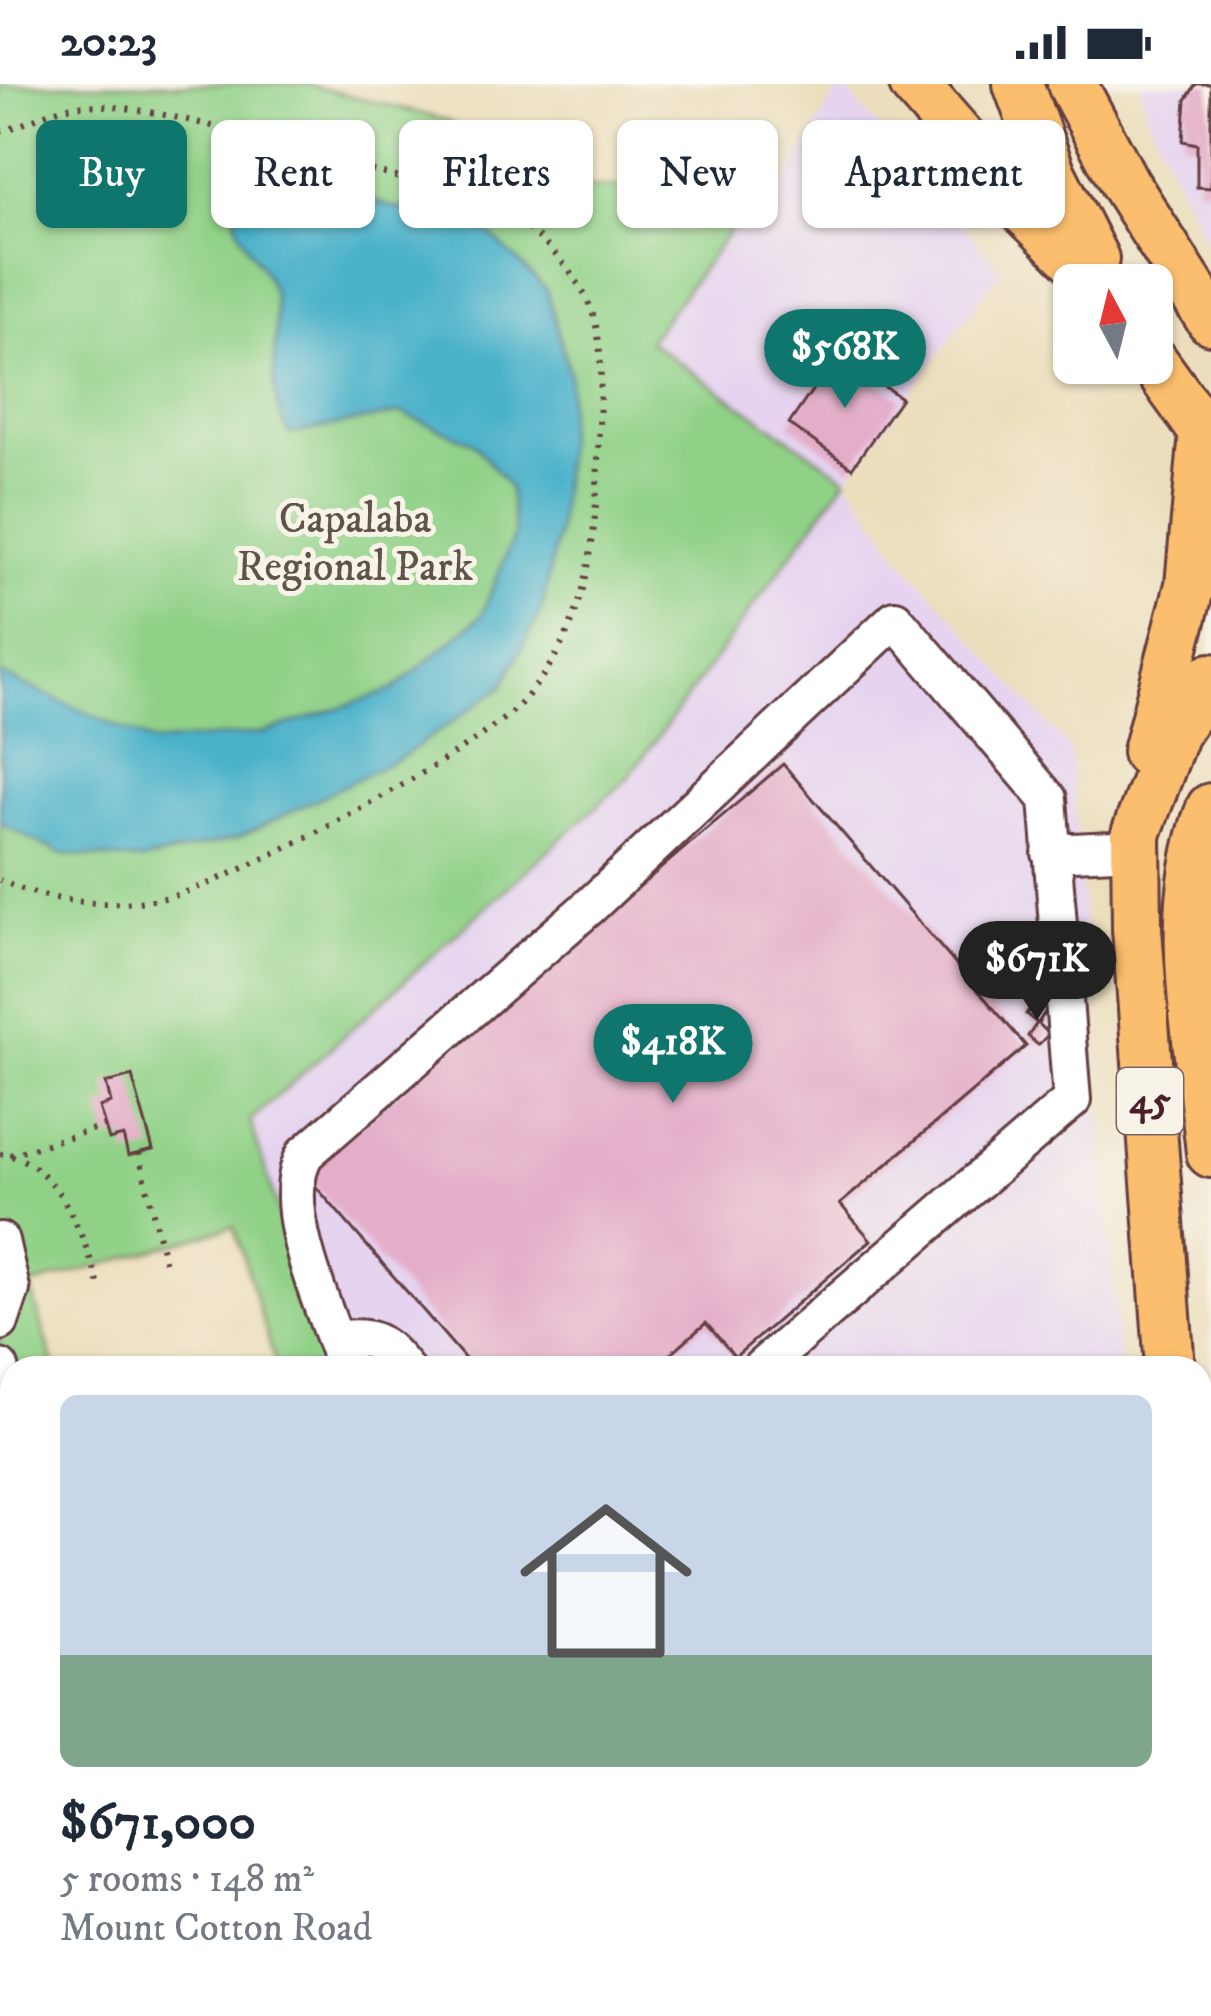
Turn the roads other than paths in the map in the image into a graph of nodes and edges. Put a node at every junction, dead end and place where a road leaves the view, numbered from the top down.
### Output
1 (914, 84) edge
2 (1018, 84) edge
3 (1081, 90) edge
4 (1082, 264) edge
5 (1094, 264) edge
6 (1211, 320) edge
7 (1169, 384) edge
8 (1207, 438) edge
9 (1211, 678) edge
10 (1211, 808) edge
11 (1136, 842) junction
12 (1051, 853) junction
13 (1211, 1154) edge
14 (0, 1241) edge
15 (0, 1322) edge
16 (340, 1354) edge
17 (394, 1356) edge
18 (785, 1356) edge
19 (1169, 1356) edge

1 - 4 main road
2 - 5 main road
3 - 6 main road
7 - 8 main road
8 - 11 main road
9 - 11 main road, 45
10 - 13 main road, 45
11 - 12 street
11 - 19 main road, 45
12 - 16 street
12 - 18 street
14 - 15 street
16 - 17 street

